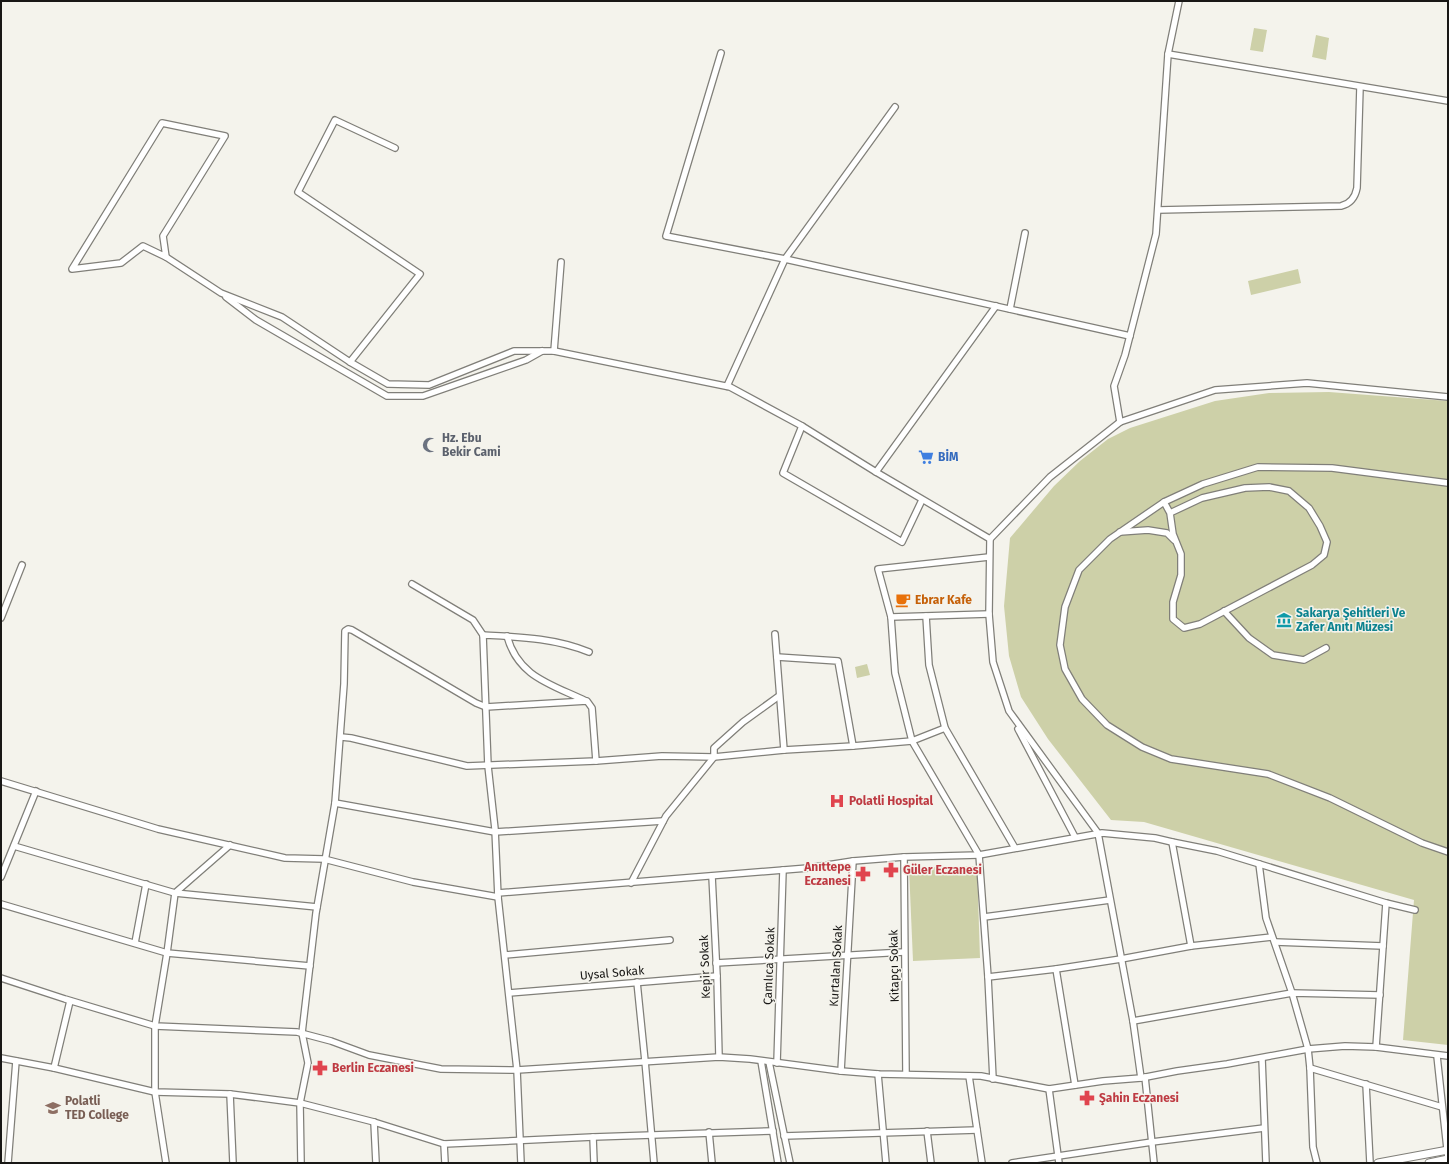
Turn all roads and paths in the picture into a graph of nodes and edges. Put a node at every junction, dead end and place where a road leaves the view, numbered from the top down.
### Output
1 (1179, 1) edge
2 (721, 53) dead end
3 (1168, 54) junction
4 (1360, 87) junction
5 (1448, 100) edge
6 (895, 107) dead end
7 (395, 148) dead end
8 (1158, 210) junction
9 (1025, 233) dead end
10 (166, 257) junction
11 (786, 259) junction
12 (561, 262) dead end
13 (221, 293) junction
14 (996, 306) junction
15 (1010, 309) junction
16 (1130, 336) junction
17 (542, 351) junction
18 (554, 351) junction
19 (350, 362) junction
20 (726, 386) junction
21 (1448, 397) edge
22 (1120, 422) junction
23 (802, 426) junction
24 (876, 472) junction
25 (1448, 483) edge
26 (922, 500) junction
27 (1164, 502) junction
28 (1170, 513) junction
29 (1119, 532) junction
30 (990, 539) junction
31 (1177, 544) junction
32 (989, 557) junction
33 (22, 565) dead end
34 (412, 584) dead end
35 (1224, 611) junction
36 (989, 614) junction
37 (926, 616) junction
38 (891, 617) junction
39 (1, 618) edge
40 (775, 634) dead end
41 (483, 635) junction
42 (507, 636) junction
43 (1326, 648) dead end
44 (589, 652) dead end
45 (777, 657) junction
46 (779, 696) junction
47 (587, 701) junction
48 (486, 707) junction
49 (1009, 711) junction
50 (945, 728) junction
51 (340, 737) junction
52 (912, 741) junction
53 (853, 746) junction
54 (784, 750) junction
55 (714, 757) junction
56 (596, 761) junction
57 (488, 766) junction
58 (1, 781) edge
59 (36, 791) junction
60 (334, 803) junction
61 (663, 821) junction
62 (495, 832) junction
63 (1098, 833) junction
64 (1075, 837) junction
65 (1172, 842) junction
66 (230, 845) junction
67 (14, 846) junction
68 (1015, 848) junction
69 (1448, 852) edge
70 (979, 854) junction
71 (904, 857) junction
72 (324, 859) junction
73 (853, 861) junction
74 (1259, 864) junction
75 (3, 865) edge
76 (782, 870) junction
77 (712, 876) junction
78 (1, 877) edge
79 (631, 883) junction
80 (146, 884) junction
81 (175, 893) junction
82 (498, 895) junction
83 (1110, 900) junction
84 (1386, 902) junction
85 (1, 904) edge
86 (317, 907) junction
87 (1415, 910) dead end
88 (984, 917) junction
89 (1274, 939) junction
90 (670, 940) dead end
91 (135, 943) junction
92 (1191, 946) junction
93 (1383, 946) junction
94 (904, 952) junction
95 (167, 953) junction
96 (505, 956) junction
97 (848, 956) junction
98 (780, 959) junction
99 (1121, 959) junction
100 (716, 963) junction
101 (310, 966) junction
102 (1056, 969) junction
103 (717, 976) junction
104 (988, 976) junction
105 (1, 978) edge
106 (637, 982) junction
107 (509, 993) junction
108 (1292, 993) junction
109 (1380, 995) junction
110 (70, 1001) junction
111 (1133, 1021) junction
112 (155, 1026) junction
113 (302, 1033) junction
114 (1376, 1047) junction
115 (1308, 1049) junction
116 (718, 1056) junction
117 (1437, 1056) junction
118 (1448, 1056) edge
119 (1, 1058) edge
120 (1262, 1058) junction
121 (16, 1061) junction
122 (645, 1061) junction
123 (761, 1061) junction
124 (770, 1062) junction
125 (777, 1063) junction
126 (54, 1068) junction
127 (1310, 1068) junction
128 (517, 1070) junction
129 (841, 1071) junction
130 (878, 1074) junction
131 (906, 1074) junction
132 (969, 1076) junction
133 (1143, 1077) junction
134 (993, 1078) junction
135 (1366, 1084) junction
136 (1075, 1086) junction
137 (1049, 1089) junction
138 (155, 1092) junction
139 (230, 1094) junction
140 (300, 1103) junction
141 (1442, 1107) junction
142 (374, 1122) junction
143 (1264, 1128) junction
144 (773, 1130) junction
145 (977, 1130) junction
146 (927, 1131) junction
147 (709, 1132) junction
148 (883, 1133) junction
149 (652, 1135) junction
150 (784, 1136) junction
151 (593, 1137) junction
152 (520, 1140) junction
153 (1152, 1142) junction
154 (444, 1144) junction
155 (1447, 1150) edge
156 (1058, 1156) junction
157 (1448, 1159) edge
158 (8, 1163) edge
159 (166, 1163) edge
160 (233, 1163) edge
161 (301, 1163) edge
162 (376, 1163) edge
163 (445, 1163) edge
164 (521, 1163) edge
165 (594, 1163) edge
166 (654, 1163) edge
167 (712, 1163) edge
168 (778, 1163) edge
169 (790, 1163) edge
170 (886, 1163) edge
171 (931, 1163) edge
172 (982, 1163) edge
173 (1012, 1163) edge
174 (1059, 1163) edge
175 (1154, 1163) edge
176 (1266, 1163) edge
177 (1317, 1163) edge
178 (1370, 1163) edge
179 (1378, 1163) edge
180 (1429, 1163) edge

1 - 3 street
2 - 11 street
3 - 4 street
3 - 8 street
4 - 5 street
4 - 8 street
6 - 11 street
7 - 19 street
8 - 16 street
9 - 15 street
10 - 10 street
10 - 13 street
11 - 14 street
11 - 20 street
12 - 18 street
13 - 17 street
13 - 19 street
14 - 15 street
14 - 24 street
15 - 16 street
16 - 22 street
17 - 18 street
17 - 19 street
18 - 20 street
20 - 23 street
21 - 22 street
22 - 30 street
23 - 24 street
23 - 26 street
24 - 26 street
25 - 27 street
26 - 30 street
27 - 28 street
27 - 29 street
28 - 31 street
28 - 35 street
29 - 31 street
29 - 69 street
30 - 32 street
31 - 35 street
32 - 36 street
32 - 38 street
33 - 39 street
34 - 41 street
35 - 43 street
36 - 37 street
36 - 49 street
37 - 38 street
37 - 50 street
38 - 52 street
40 - 45 street
41 - 42 street
41 - 48 street
42 - 44 street
42 - 47 street
45 - 46 street
45 - 53 street
46 - 54 street
46 - 55 street
47 - 48 street
47 - 56 street
48 - 51 street
48 - 57 street
49 - 63 street
49 - 64 street
50 - 52 street
50 - 68 street
51 - 57 street
51 - 60 street
52 - 53 street
52 - 70 street
53 - 54 street
54 - 55 street
55 - 56 street
55 - 61 street
56 - 57 street
57 - 62 street
58 - 59 street
59 - 66 street
59 - 67 street
60 - 62 street
60 - 72 street
61 - 62 street
61 - 79 street
62 - 82 street
63 - 64 street
63 - 65 street
63 - 83 street
64 - 68 street
65 - 74 street
65 - 92 street
66 - 72 street
66 - 81 street
67 - 75 street
67 - 80 street
68 - 70 street
70 - 71 street
70 - 88 street
71 - 73 street
71 - 94 street, Kitapçı Sokak
72 - 82 street
72 - 86 street
73 - 76 street
73 - 97 street, Kurtalan Sokak
74 - 84 street
74 - 89 street
75 - 78 street
76 - 77 street
76 - 98 street, Çamlıca Sokak
77 - 79 street
77 - 100 street, Kepir Sokak
79 - 82 street
80 - 81 street
80 - 91 street
81 - 86 street
81 - 95 street
82 - 96 street
83 - 88 street
83 - 99 street
84 - 87 street
84 - 93 street
85 - 91 street
86 - 101 street
88 - 104 street
89 - 92 street
89 - 93 street
89 - 108 street
90 - 96 street
91 - 95 street
92 - 99 street
93 - 109 street
94 - 97 street
94 - 131 street, Kitapçı Sokak
95 - 101 street
95 - 112 street
96 - 107 street
97 - 98 street
97 - 129 street, Kurtalan Sokak
98 - 100 street
98 - 125 street, Çamlıca Sokak
99 - 102 street
99 - 111 street
100 - 103 street, Kepir Sokak
101 - 113 street
102 - 104 street
102 - 136 street
103 - 106 street, Uysal Sokak
103 - 116 street, Kepir Sokak
104 - 134 street
105 - 110 street
106 - 107 street, Uysal Sokak
106 - 122 street
107 - 128 street
108 - 109 street
108 - 111 street
108 - 115 street
109 - 114 street
110 - 112 street
110 - 126 street
111 - 133 street
112 - 113 street
112 - 138 street
113 - 128 street
113 - 140 street
114 - 115 street
114 - 117 street
115 - 120 street
115 - 127 street
116 - 122 street
116 - 123 street
117 - 118 street
117 - 141 street
119 - 121 street
120 - 133 street
120 - 143 street
121 - 126 street
121 - 158 street
122 - 128 street
122 - 149 street
123 - 124 street
123 - 144 street
124 - 125 street
124 - 150 street
125 - 129 street
126 - 138 street
127 - 135 street
127 - 177 street
128 - 152 street
129 - 130 street
130 - 131 street
130 - 148 street
131 - 132 street
132 - 134 street
132 - 145 street
133 - 136 street
133 - 153 street
134 - 137 street
135 - 141 street
135 - 178 street
136 - 137 street
137 - 156 street
138 - 139 street
138 - 159 street
139 - 140 street
139 - 160 street
140 - 142 street
140 - 161 street
141 - 155 street
142 - 154 street
142 - 162 street
143 - 153 street
143 - 176 street
144 - 147 street
144 - 168 street
145 - 146 street
145 - 172 street
146 - 148 street
146 - 171 street
147 - 149 street
147 - 167 street
148 - 150 street
148 - 170 street
149 - 151 street
149 - 166 street
150 - 169 street
151 - 152 street
151 - 165 street
152 - 154 street
152 - 164 street
153 - 156 street
153 - 175 street
154 - 163 street
155 - 157 street
155 - 179 street
156 - 173 street
156 - 174 street
157 - 180 street

